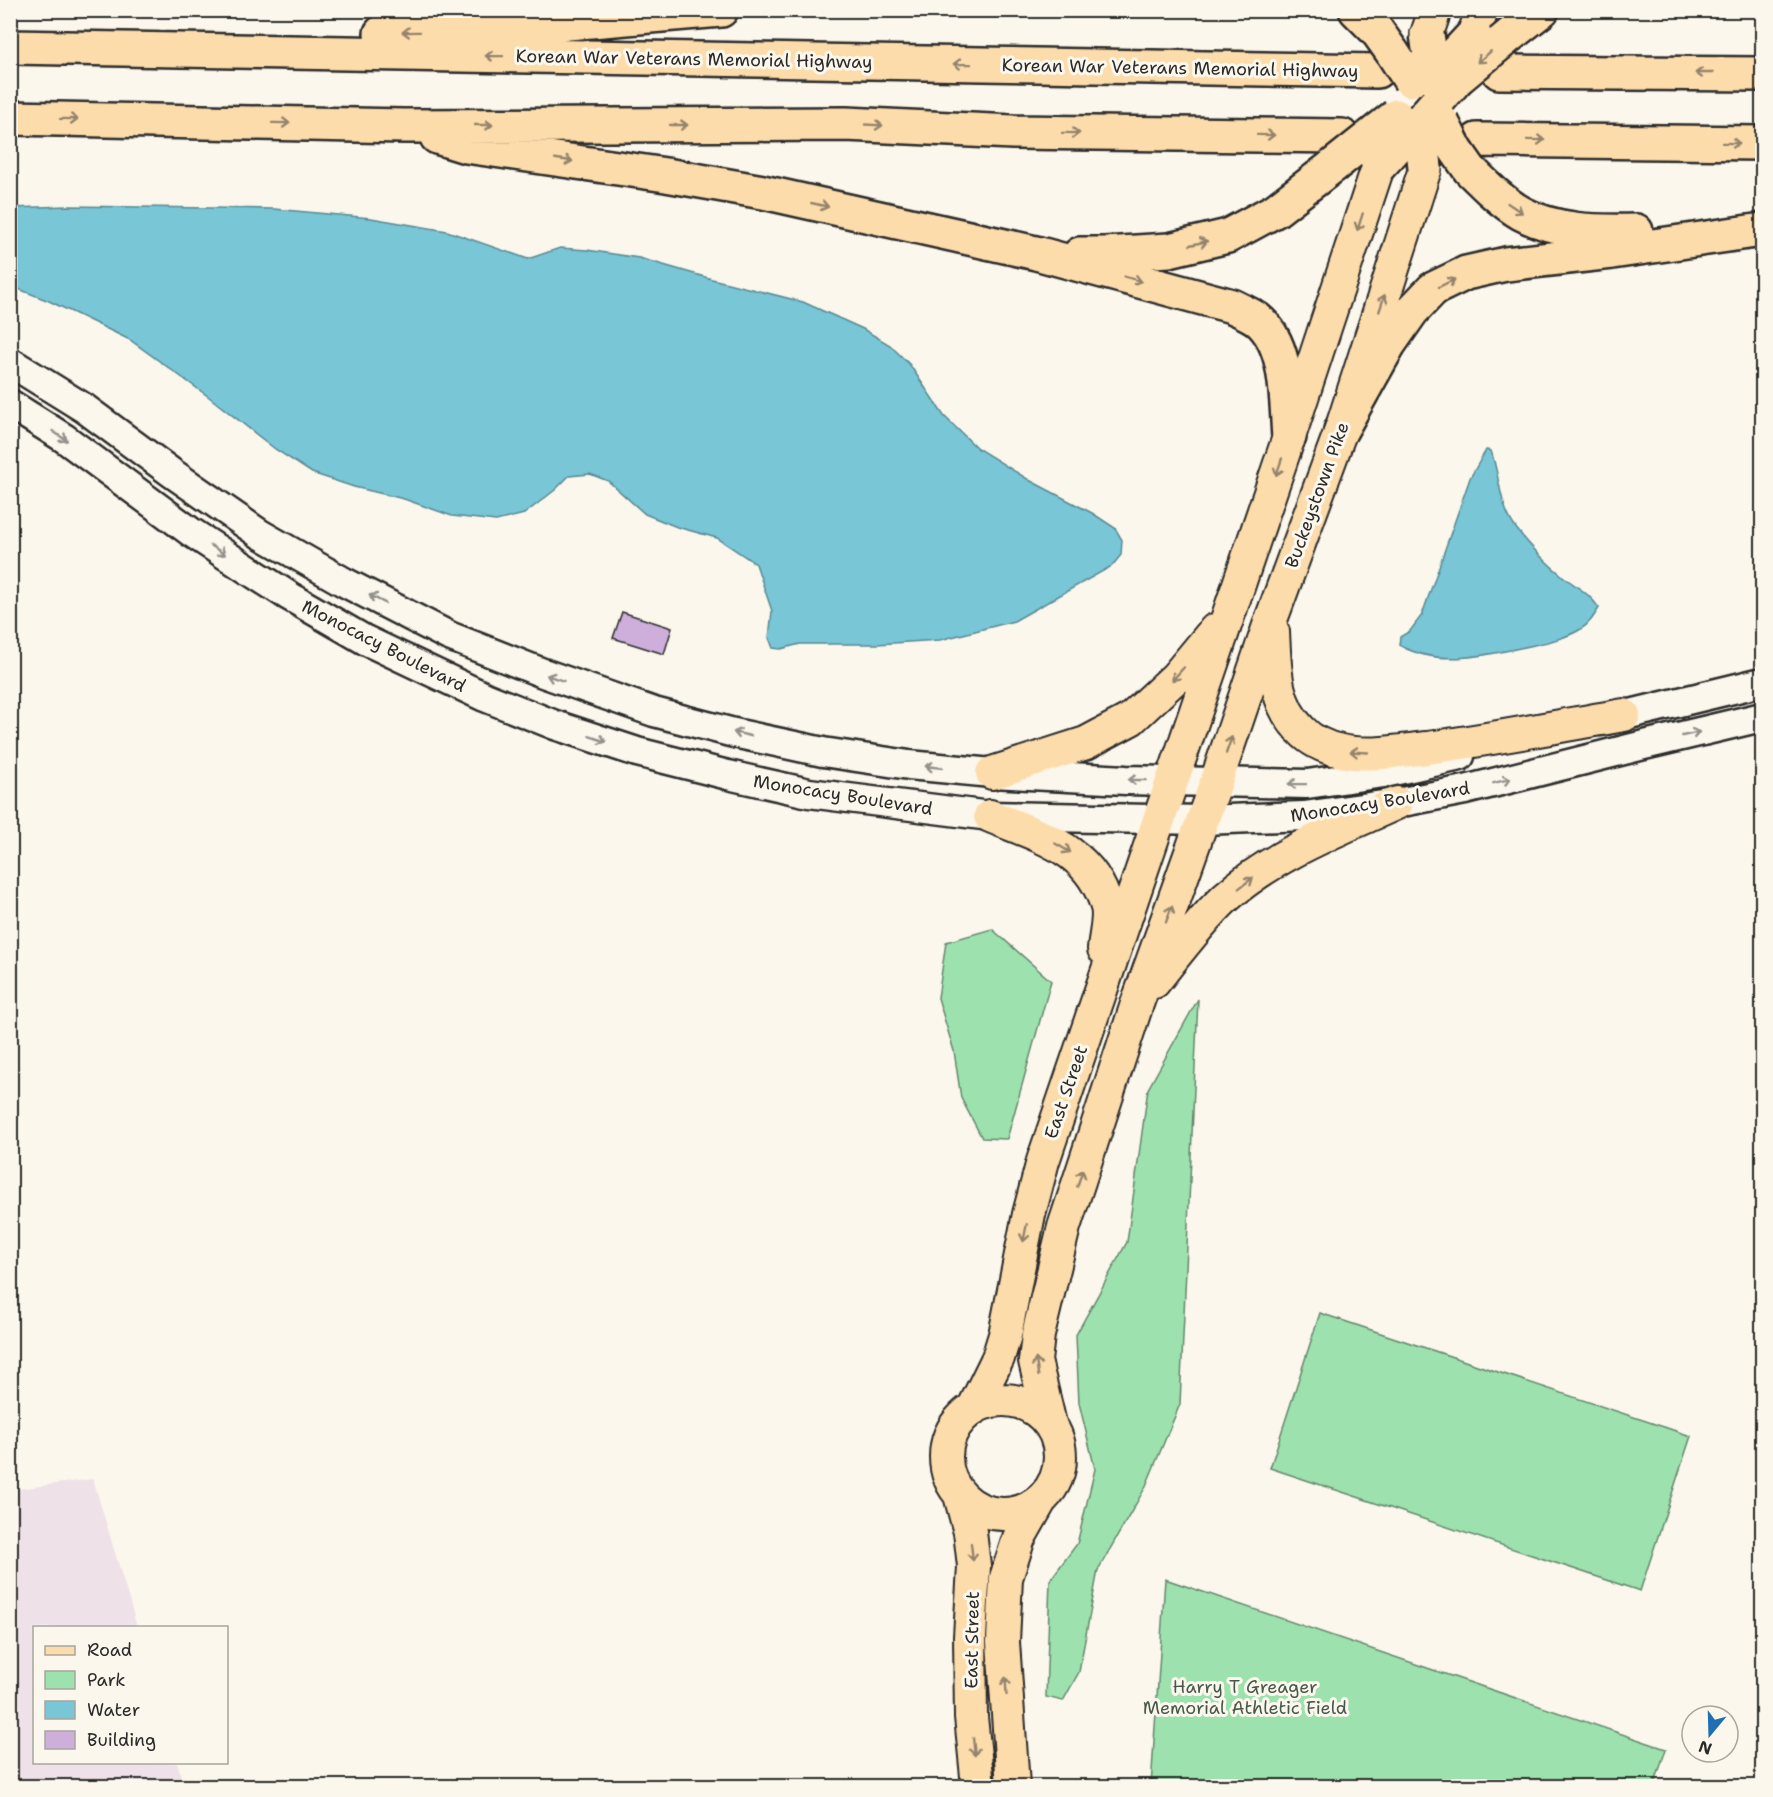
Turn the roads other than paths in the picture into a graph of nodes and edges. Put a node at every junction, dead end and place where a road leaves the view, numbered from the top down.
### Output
1 (721, 10) edge
2 (1542, 10) edge
3 (1366, 21) edge
4 (1431, 22) edge
5 (1478, 22) edge
6 (10, 46) edge
7 (1377, 71) dead end
8 (1499, 72) dead end
9 (1762, 74) edge
10 (1427, 99) junction
11 (10, 118) edge
12 (404, 126) junction
13 (1762, 143) edge
14 (1337, 151) junction
15 (1473, 155) junction
16 (1378, 167) joint
17 (1425, 169) joint
18 (1762, 229) edge
19 (1036, 253) junction
20 (10, 362) edge
21 (10, 404) edge
22 (1341, 430) junction
23 (1289, 437) junction
24 (1229, 613) junction
25 (1272, 617) junction
26 (1762, 682) edge
27 (1624, 715) junction
28 (1762, 717) edge
29 (992, 773) junction
30 (1171, 780) junction
31 (1216, 782) junction
32 (1397, 803) junction
33 (990, 816) junction
34 (1158, 818) junction
35 (1203, 820) junction
36 (1101, 988) junction
37 (1137, 1004) junction
38 (974, 1407) junction
39 (1050, 1424) junction
40 (960, 1495) junction
41 (1040, 1501) junction
42 (978, 1786) edge
43 (1013, 1786) edge

1 -> 6 highway
2 -> 10 highway, bridge
3 - 10 highway, bridge
4 - 10 highway, bridge
5 - 10 highway, bridge
7 -> 6 highway, Korean War Veterans Memorial Highway
9 -> 8 highway
10 - 14 highway, bridge
10 - 15 highway, bridge
10 - 16 highway, bridge
10 - 17 highway, bridge
11 -> 12 highway
12 -> 14 highway
12 -> 19 highway
15 -> 13 highway
19 -> 14 highway
15 -> 18 highway
16 -> 23 main road
22 -> 17 main road, Buckeystown Pike
22 -> 18 highway
19 -> 23 highway
29 -> 20 main road, Monocacy Boulevard
21 -> 33 main road, Monocacy Boulevard
22 - 25 main road, Buckeystown Pike
23 -> 24 main road
24 -> 29 main road
24 - 30 main road
27 -> 25 main road
31 -> 25 main road, Buckeystown Pike
26 - 27 main road, Monocacy Boulevard
27 -> 31 main road, Monocacy Boulevard
32 -> 28 main road, Monocacy Boulevard
30 -> 29 main road, Monocacy Boulevard
30 - 31 main road, Monocacy Boulevard
30 - 34 main road, East Street
31 - 35 main road, Buckeystown Pike
32 - 35 main road, Monocacy Boulevard
37 -> 32 main road
33 - 34 main road, Monocacy Boulevard
33 -> 36 main road
34 - 35 main road, Monocacy Boulevard
34 - 36 main road, East Street
37 -> 35 main road
36 -> 38 main road, East Street
39 -> 37 main road
38 - 39 main road
38 - 40 main road
39 - 41 main road
40 - 41 main road
40 -> 42 main road, East Street
43 -> 41 main road, East Street

